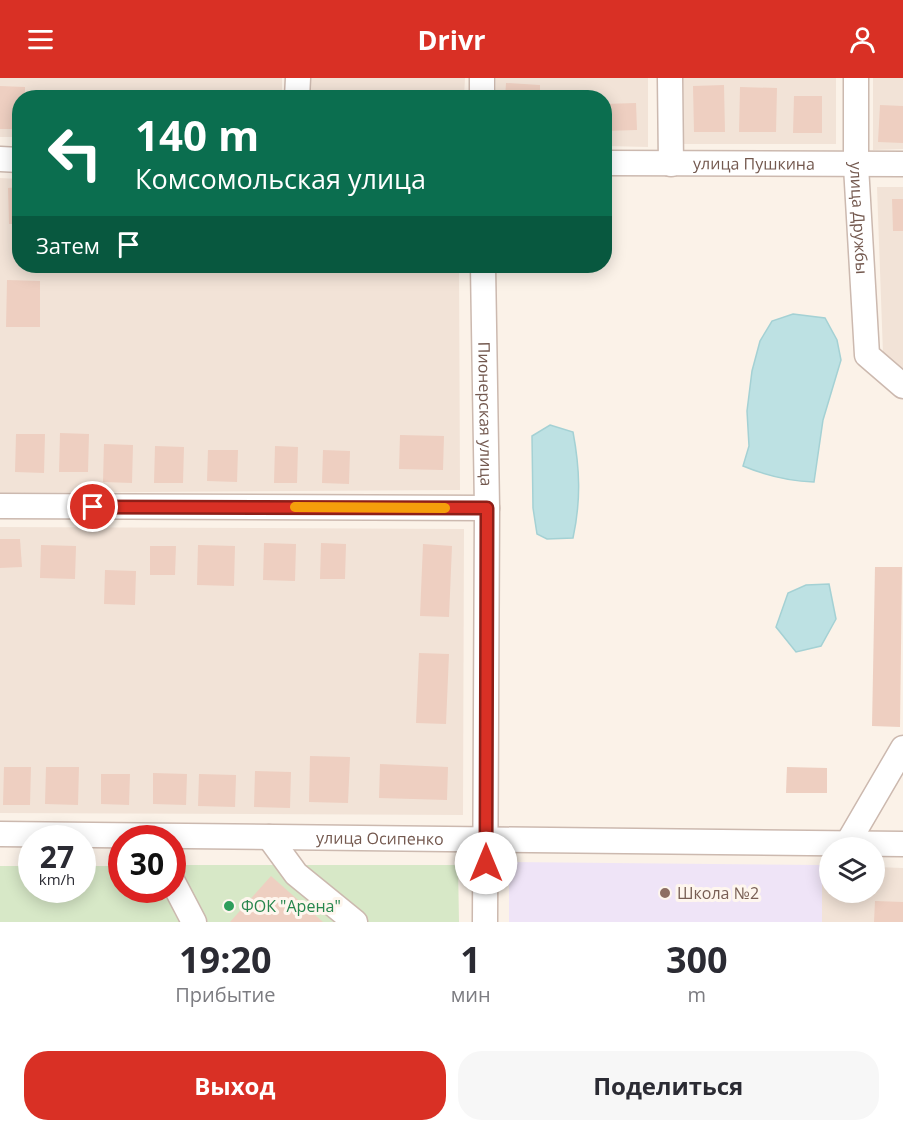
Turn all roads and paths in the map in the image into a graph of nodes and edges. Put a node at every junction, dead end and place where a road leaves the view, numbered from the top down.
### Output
1 (670, 78) edge
2 (856, 78) edge
3 (612, 163) edge
4 (671, 164) junction
5 (903, 164) edge
6 (856, 166) junction
7 (483, 273) edge
8 (903, 386) edge
9 (0, 506) edge
10 (487, 508) junction
11 (903, 748) edge
12 (0, 834) edge
13 (108, 836) edge
14 (186, 837) edge
15 (269, 837) junction
16 (851, 837) edge
17 (486, 840) junction
18 (819, 844) edge
19 (885, 844) edge
20 (903, 844) edge
21 (184, 903) edge
22 (485, 915) edge
23 (194, 922) edge
24 (355, 922) edge
25 (465, 922) edge

1 - 4 street
2 - 6 street, улица Дружбы
3 - 4 street, улица Пушкина
4 - 6 street, улица Пушкина
5 - 6 street, улица Пушкина
6 - 8 street, улица Дружбы
7 - 10 street, Пионерская улица
9 - 10 street
10 - 17 street, Пионерская улица
11 - 16 street
12 - 13 street, улица Осипенко
14 - 15 street, улица Осипенко
15 - 17 street, улица Осипенко
15 - 24 street
17 - 18 street, улица Осипенко
17 - 22 street, Пионерская улица
19 - 20 street, улица Осипенко
21 - 23 street
22 - 25 street

